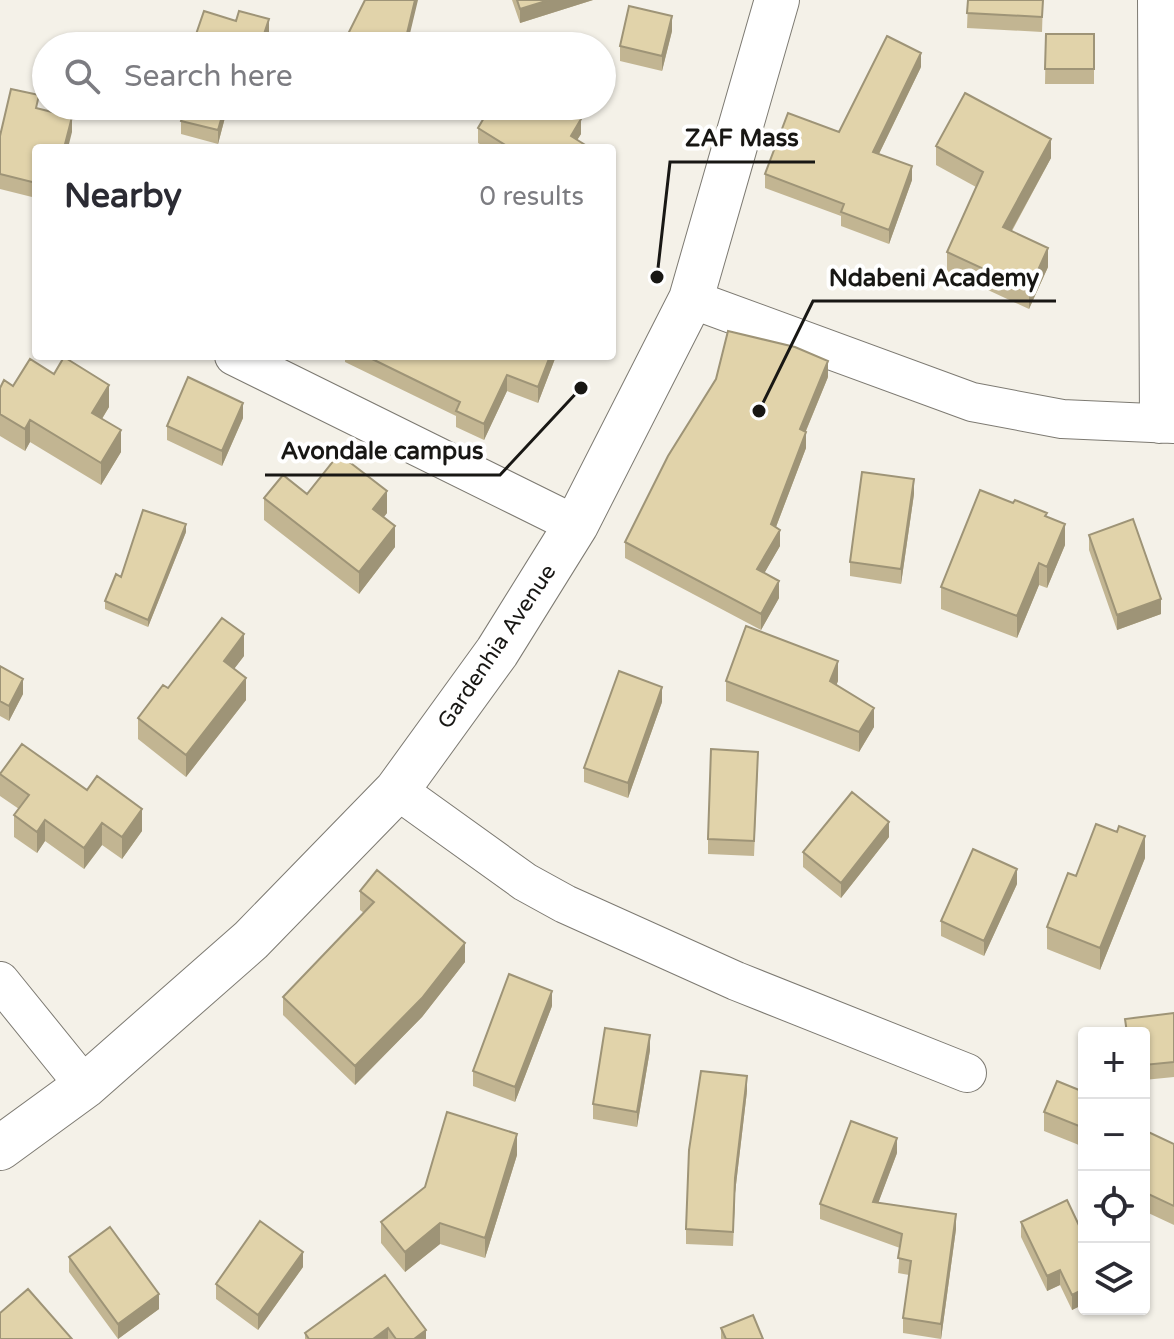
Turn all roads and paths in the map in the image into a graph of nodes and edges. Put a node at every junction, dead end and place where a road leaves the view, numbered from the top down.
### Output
1 (777, 0) edge
2 (1157, 0) edge
3 (691, 299) junction
4 (242, 360) edge
5 (1166, 424) edge
6 (576, 525) junction
7 (397, 790) junction
8 (0, 981) edge
9 (967, 1073) dead end
10 (85, 1086) junction
11 (0, 1148) edge

1 - 3 main road, Gardenhia Avenue
2 - 5 street
3 - 5 street
3 - 6 main road, Gardenhia Avenue
4 - 6 street
6 - 7 main road, Gardenhia Avenue
7 - 9 street
7 - 10 main road, Gardenhia Avenue
8 - 10 street
10 - 11 main road, Gardenhia Avenue

